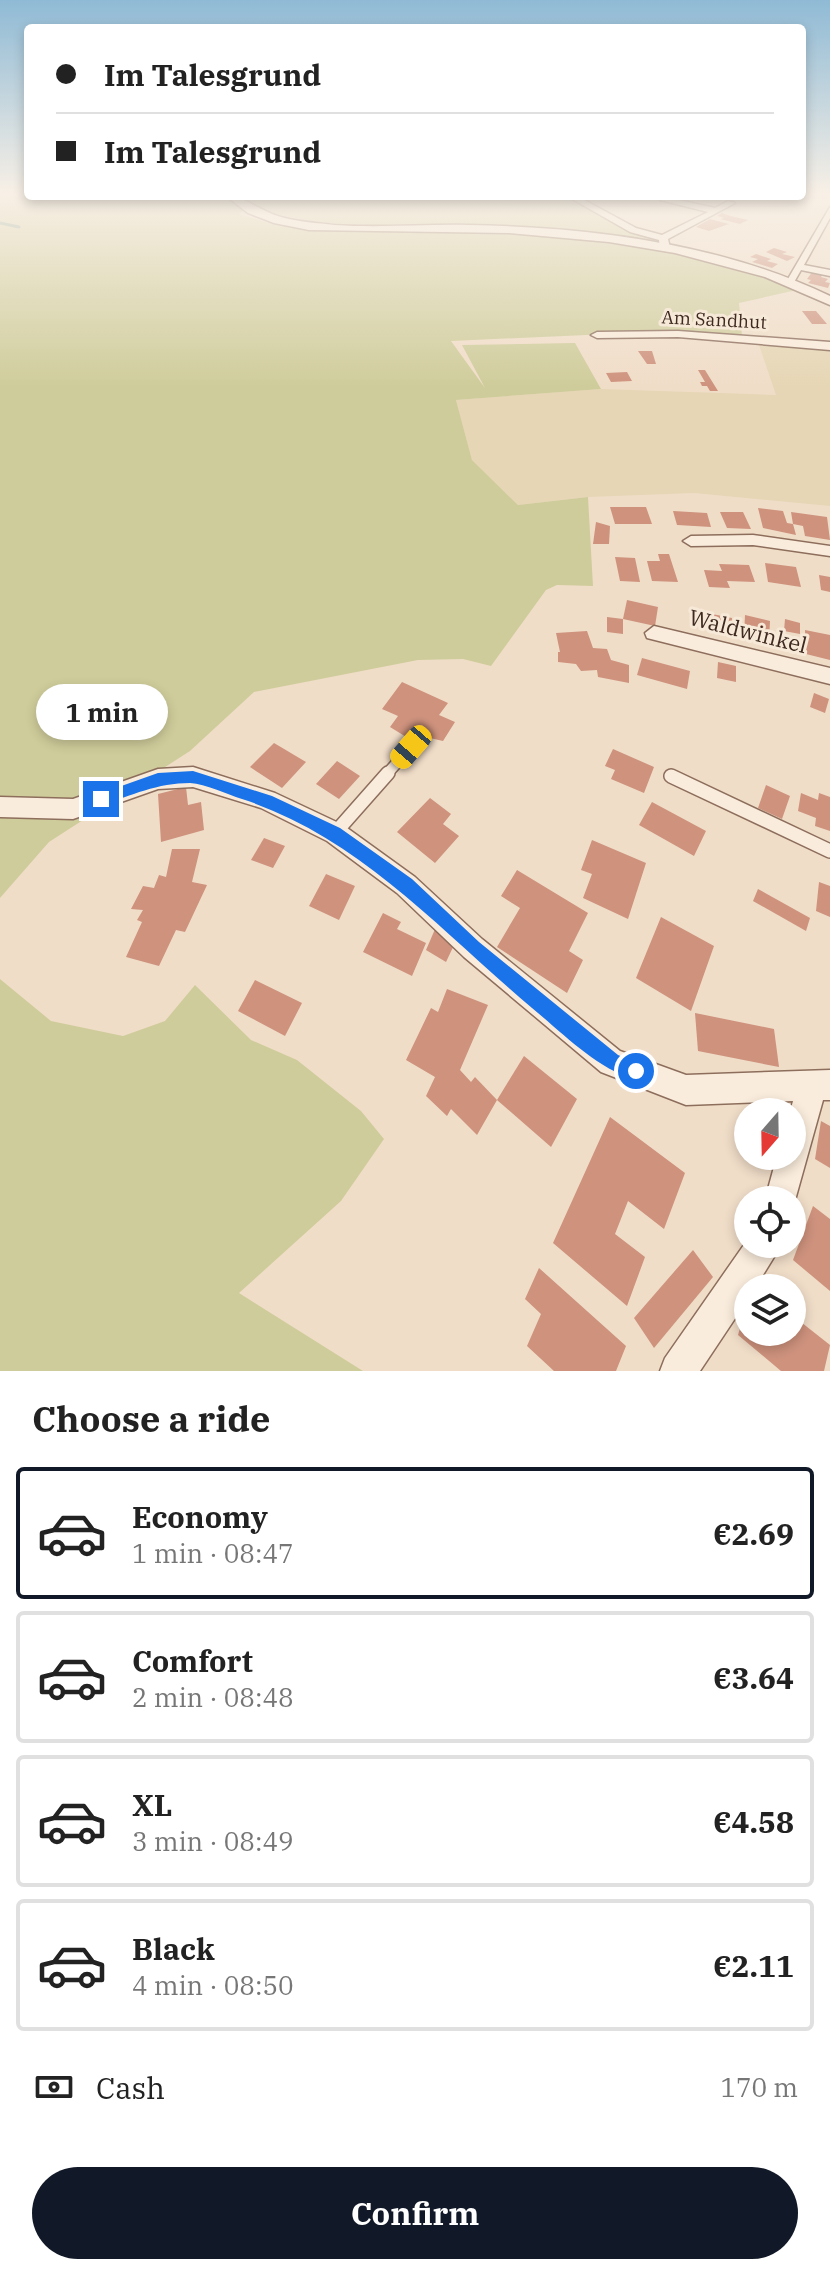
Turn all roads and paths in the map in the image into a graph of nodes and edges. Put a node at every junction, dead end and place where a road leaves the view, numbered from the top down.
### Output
1 (718, 259) edge
2 (803, 259) edge
3 (799, 267) junction
4 (830, 273) edge
5 (789, 282) junction
6 (830, 301) edge
7 (597, 335) dead end
8 (830, 346) edge
9 (691, 541) dead end
10 (830, 551) edge
11 (654, 633) dead end
12 (830, 676) edge
13 (411, 747) dead end
14 (671, 776) dead end
15 (0, 807) edge
16 (335, 833) junction
17 (830, 851) edge
18 (821, 1086) edge
19 (786, 1186) edge
20 (755, 1258) edge
21 (678, 1371) edge

1 - 5 street
2 - 3 street
3 - 4 street
3 - 5 street
5 - 6 street
7 - 8 street, Am Sandhut
9 - 10 street
11 - 12 street, Waldwinkel
13 - 16 lane
14 - 17 lane
15 - 16 street
16 - 18 street
18 - 19 street
20 - 21 street

